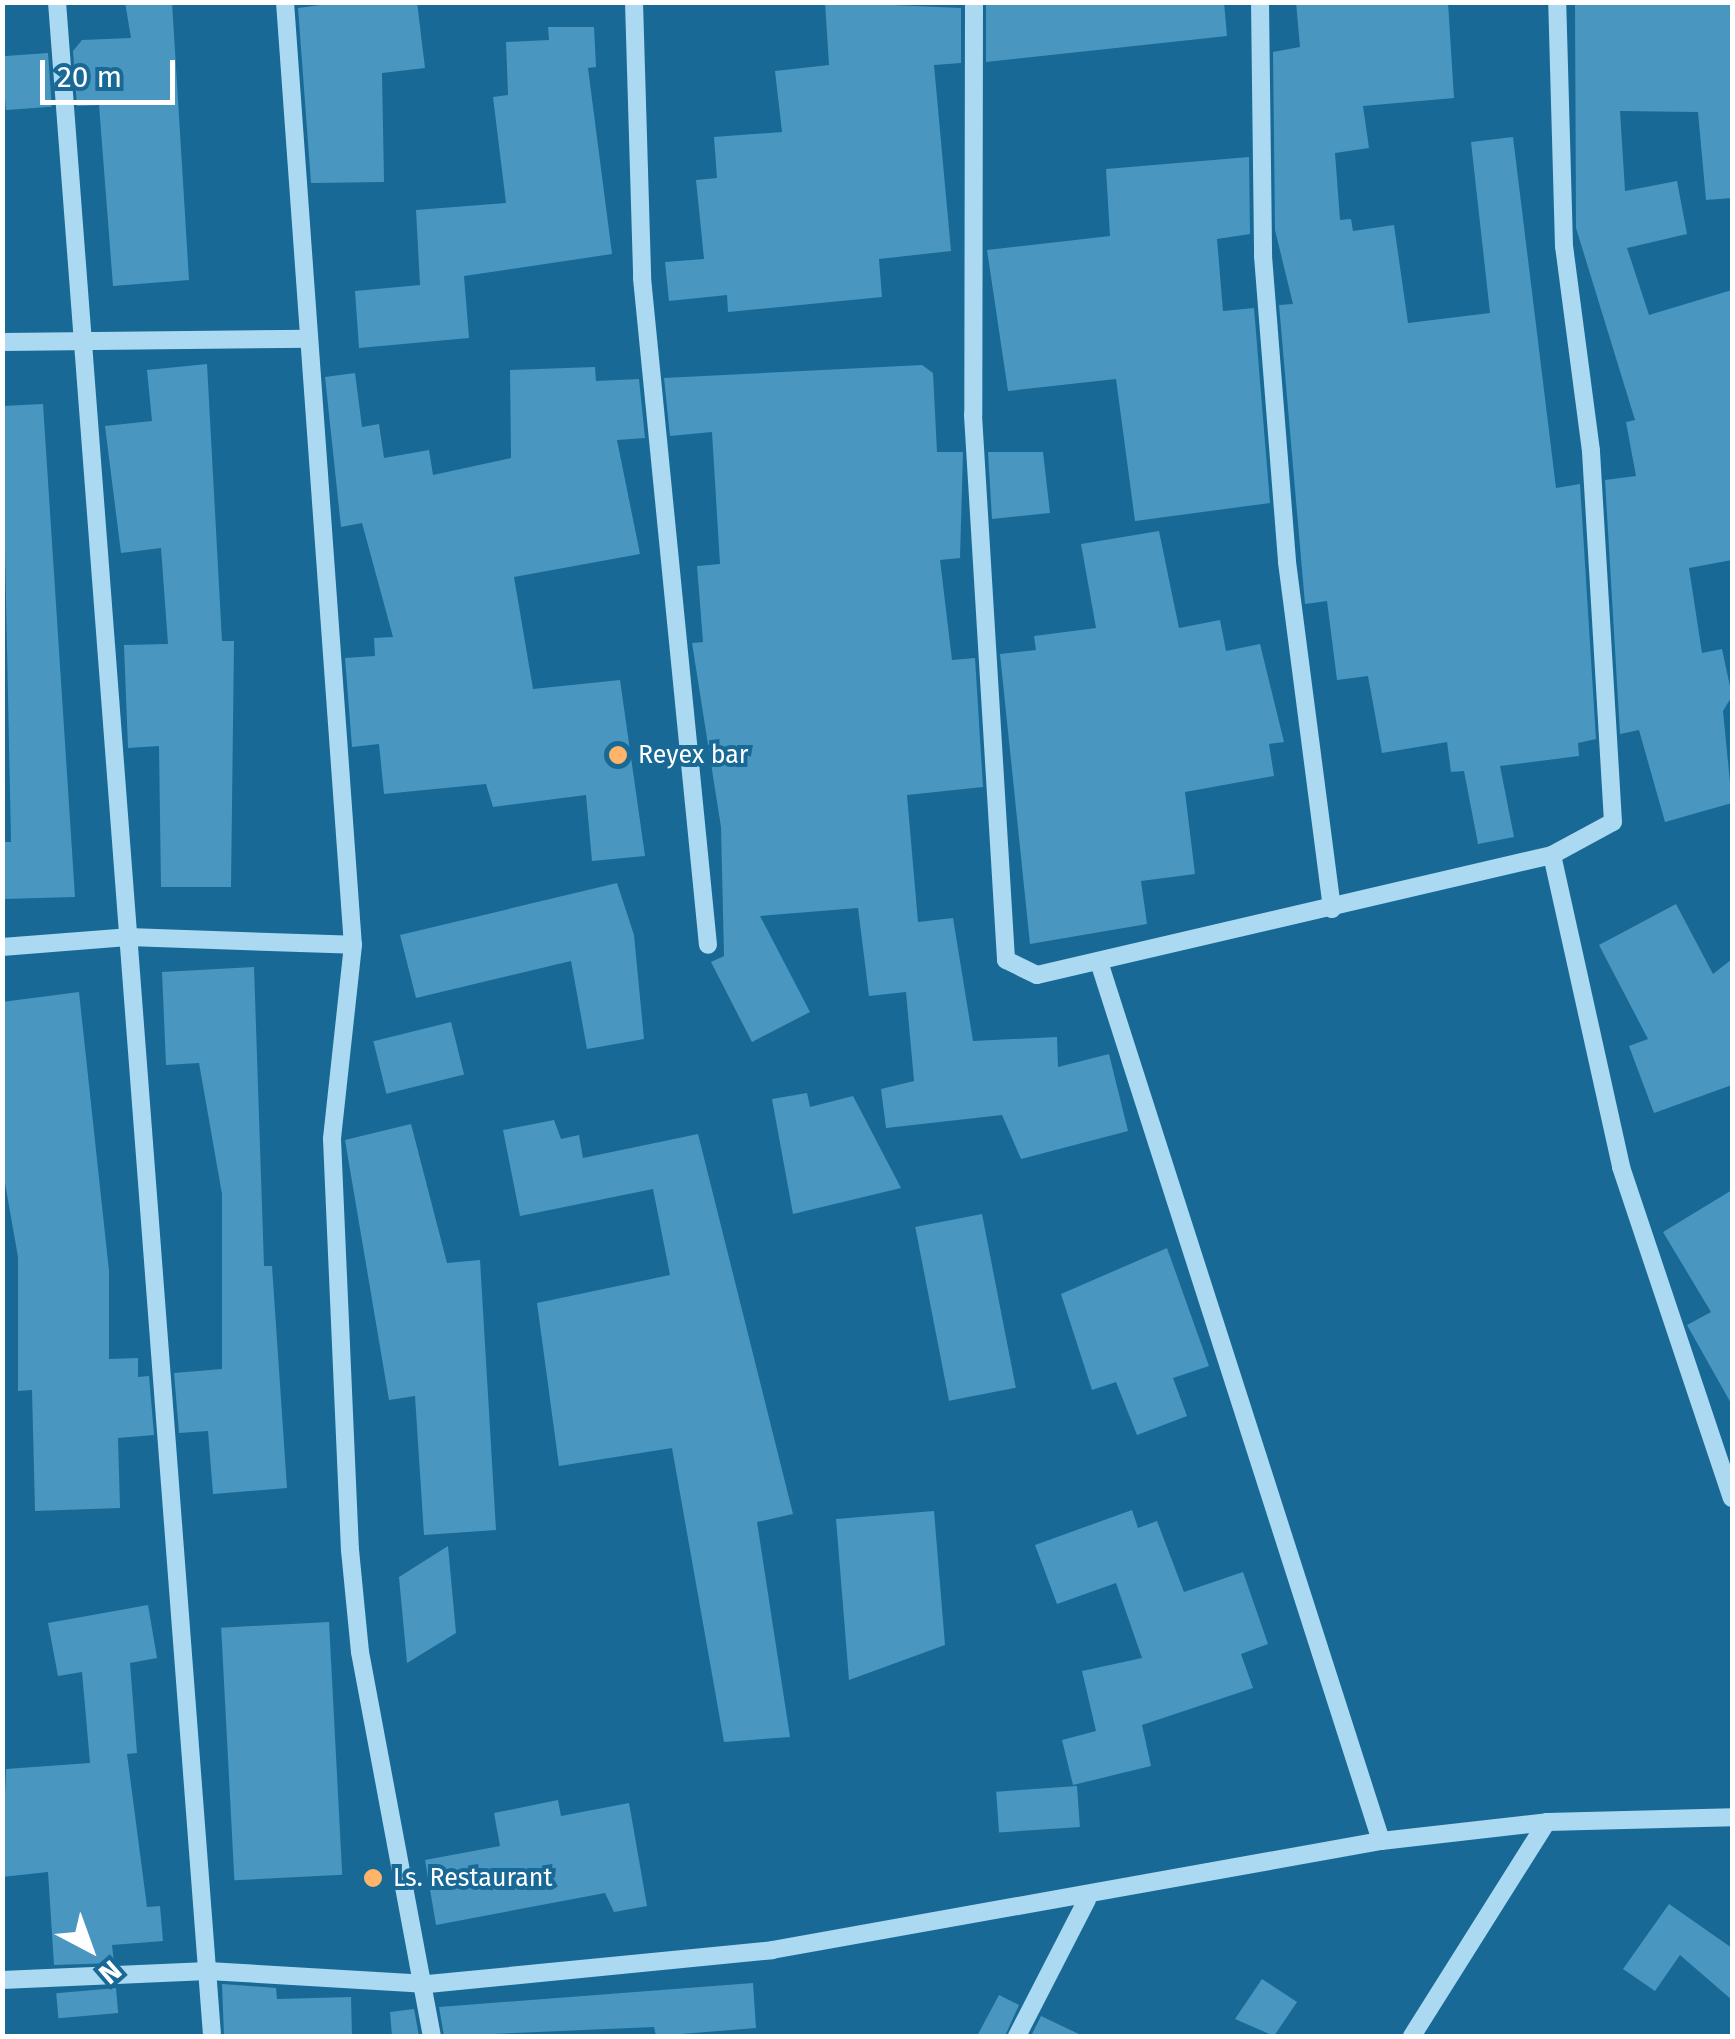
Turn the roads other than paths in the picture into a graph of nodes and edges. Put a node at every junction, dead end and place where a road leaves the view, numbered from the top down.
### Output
1 (57, 2) edge
2 (285, 2) edge
3 (634, 2) edge
4 (974, 2) edge
5 (1260, 2) edge
6 (1557, 2) edge
7 (76, 336) junction
8 (309, 339) junction
9 (2, 342) edge
10 (1552, 855) junction
11 (1332, 909) junction
12 (128, 937) junction
13 (353, 945) junction
14 (708, 946) dead end
15 (2, 947) edge
16 (1100, 964) junction
17 (1732, 1498) edge
18 (1732, 1817) edge
19 (1548, 1822) junction
20 (1381, 1840) junction
21 (1087, 1900) junction
22 (208, 1971) junction
23 (2, 1980) edge
24 (428, 1984) junction
25 (212, 2036) edge
26 (432, 2036) edge
27 (1017, 2036) edge
28 (1412, 2036) edge

1 - 7 street
2 - 8 street
3 - 14 street
4 - 16 street
5 - 11 street
6 - 10 street
7 - 8 street
7 - 9 street
7 - 12 street
8 - 13 street
10 - 11 street
10 - 17 street
11 - 16 street
12 - 13 street
12 - 15 street
12 - 22 street
13 - 24 street
16 - 20 street
18 - 19 street
19 - 20 street
19 - 28 street
20 - 21 street
21 - 24 street
21 - 27 street
22 - 23 street
22 - 24 street
22 - 25 street
24 - 26 street

